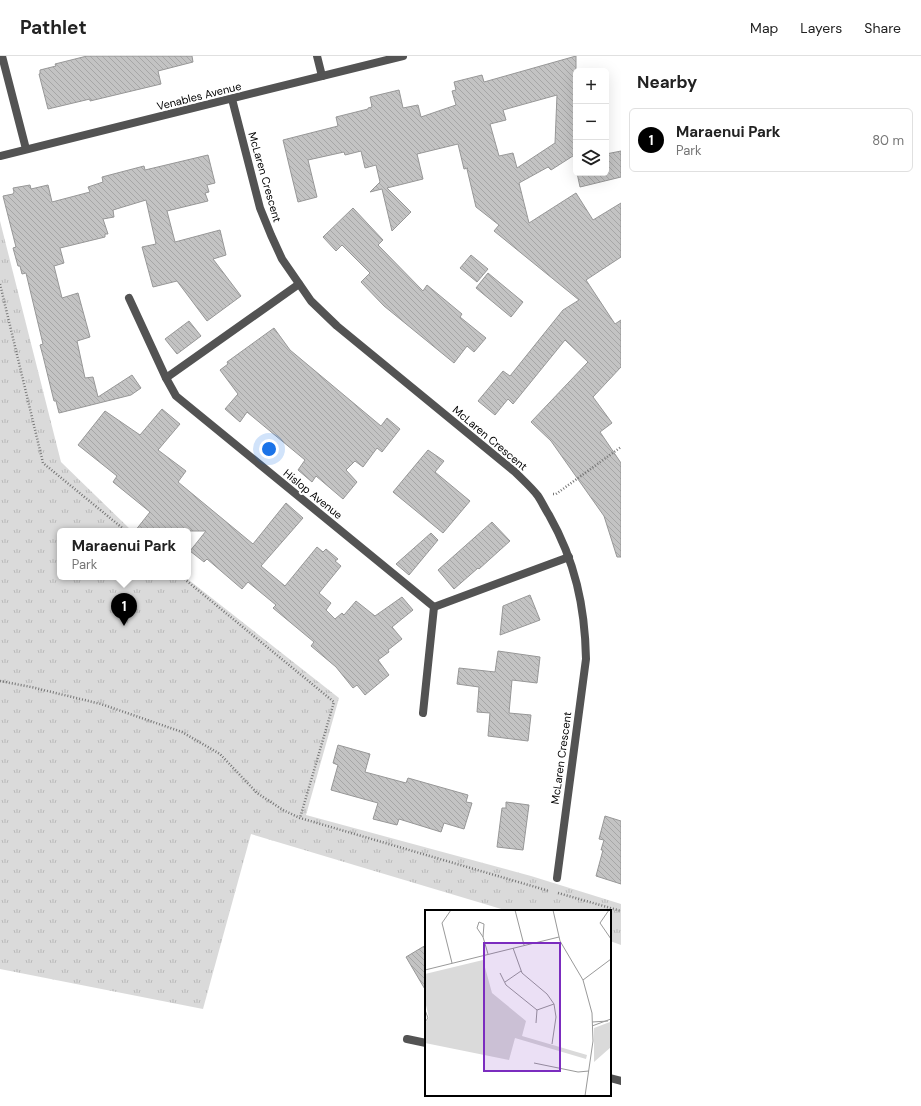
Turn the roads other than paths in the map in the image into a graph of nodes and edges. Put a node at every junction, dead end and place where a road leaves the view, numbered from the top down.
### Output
1 (2, 56) edge
2 (317, 56) edge
3 (403, 56) edge
4 (322, 76) junction
5 (232, 99) junction
6 (26, 148) junction
7 (0, 156) edge
8 (299, 284) junction
9 (129, 298) dead end
10 (166, 378) junction
11 (569, 557) junction
12 (434, 607) junction
13 (423, 713) dead end
14 (557, 878) dead end
15 (407, 1039) dead end
16 (425, 1043) edge
17 (611, 1078) edge
18 (621, 1080) edge

1 - 6 street
2 - 4 street
3 - 4 street, Venables Avenue
4 - 5 street, Venables Avenue
5 - 6 street, Venables Avenue
5 - 8 street, McLaren Crescent
6 - 7 street, Venables Avenue
8 - 10 street
8 - 11 street, McLaren Crescent
9 - 10 street, Hislop Avenue
10 - 12 street, Hislop Avenue
11 - 12 street
11 - 14 street, McLaren Crescent
12 - 13 street
15 - 16 street
17 - 18 street

